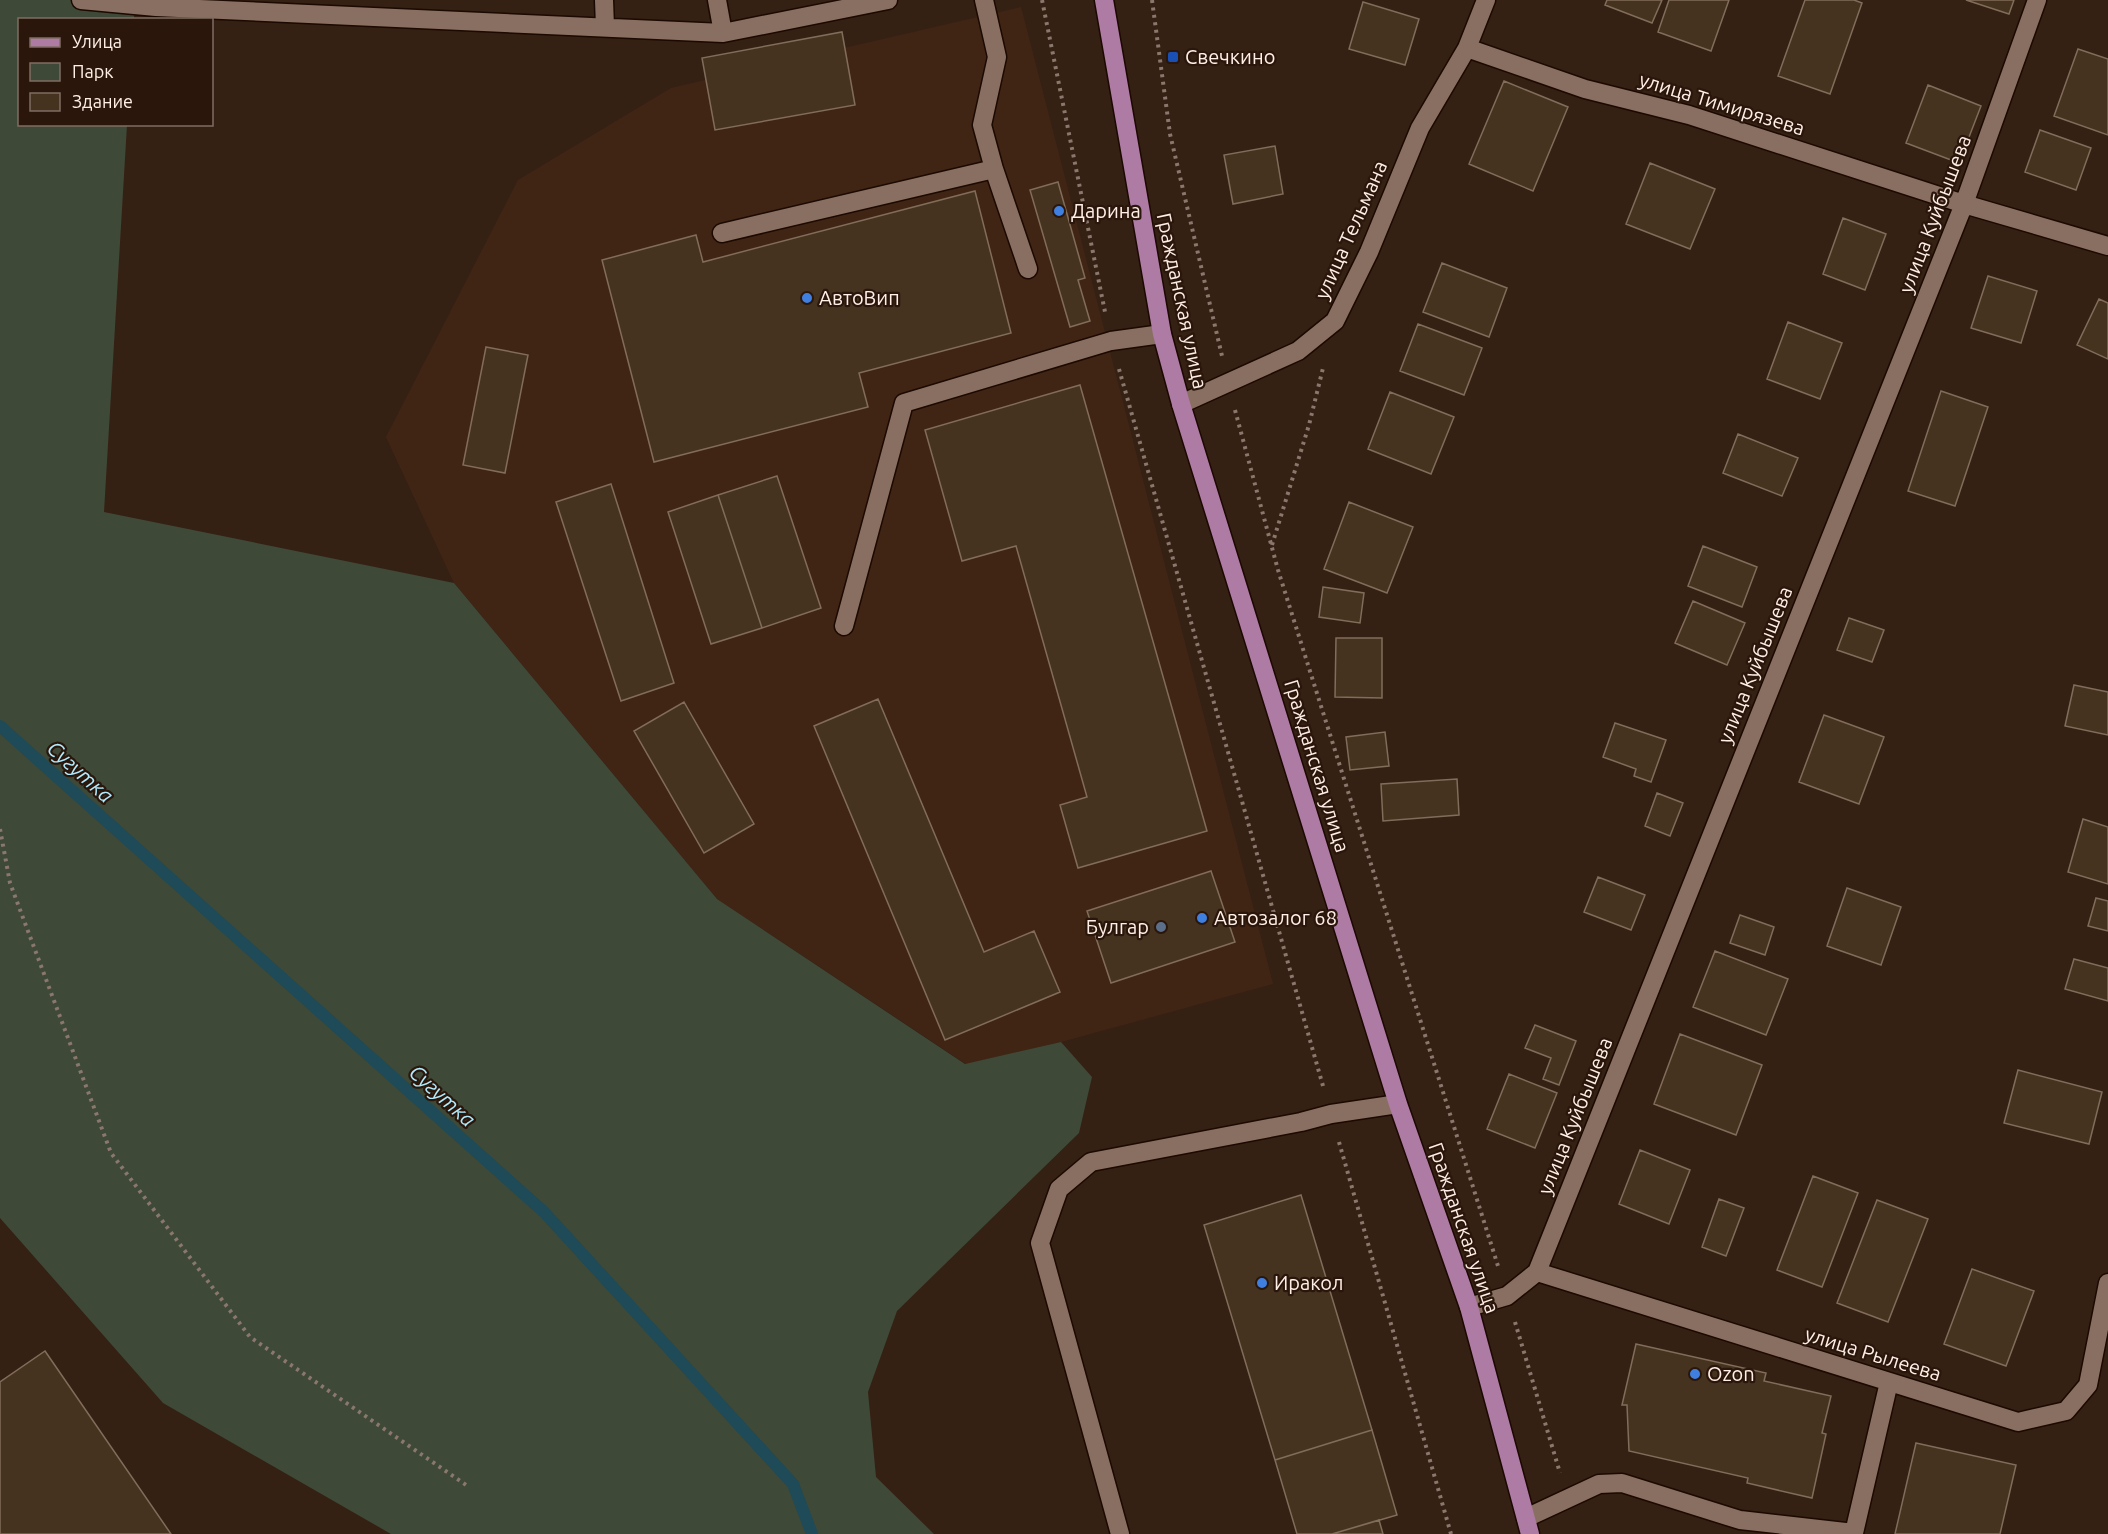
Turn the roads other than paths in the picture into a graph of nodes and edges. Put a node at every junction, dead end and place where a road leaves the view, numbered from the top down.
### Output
1 (81, 0) edge
2 (604, 0) edge
3 (717, 0) edge
4 (888, 0) edge
5 (984, 0) edge
6 (1104, 0) edge
7 (1486, 0) edge
8 (2037, 0) edge
9 (155, 4) edge
10 (605, 27) junction
11 (723, 33) junction
12 (1467, 48) junction
13 (994, 169) junction
14 (1964, 204) junction
15 (722, 234) dead end
16 (2108, 246) edge
17 (1028, 269) dead end
18 (1162, 334) junction
19 (1181, 404) junction
20 (844, 626) dead end
21 (1398, 1104) junction
22 (1537, 1272) junction
23 (2108, 1283) edge
24 (1469, 1307) junction
25 (1889, 1382) junction
26 (1528, 1526) edge
27 (1120, 1534) edge

1 - 9 street
2 - 10 street
3 - 11 street
4 - 11 street
5 - 13 street
6 - 18 main road, Гражданская улица
7 - 12 street, улица Тельмана
8 - 14 street, улица Куйбышева
9 - 10 street
10 - 11 street
12 - 14 street, улица Тимирязева
12 - 19 street, улица Тельмана
13 - 15 street
13 - 17 street
14 - 16 street, улица Тимирязева
14 - 22 street, улица Куйбышева
18 - 19 main road, Гражданская улица
18 - 20 street
19 - 21 main road, Гражданская улица
21 - 24 main road, Гражданская улица
21 - 27 street
22 - 24 street, улица Куйбышева
22 - 25 street, улица Рылеева
23 - 25 street, улица Рылеева
24 - 26 main road, Гражданская улица
25 - 26 street

